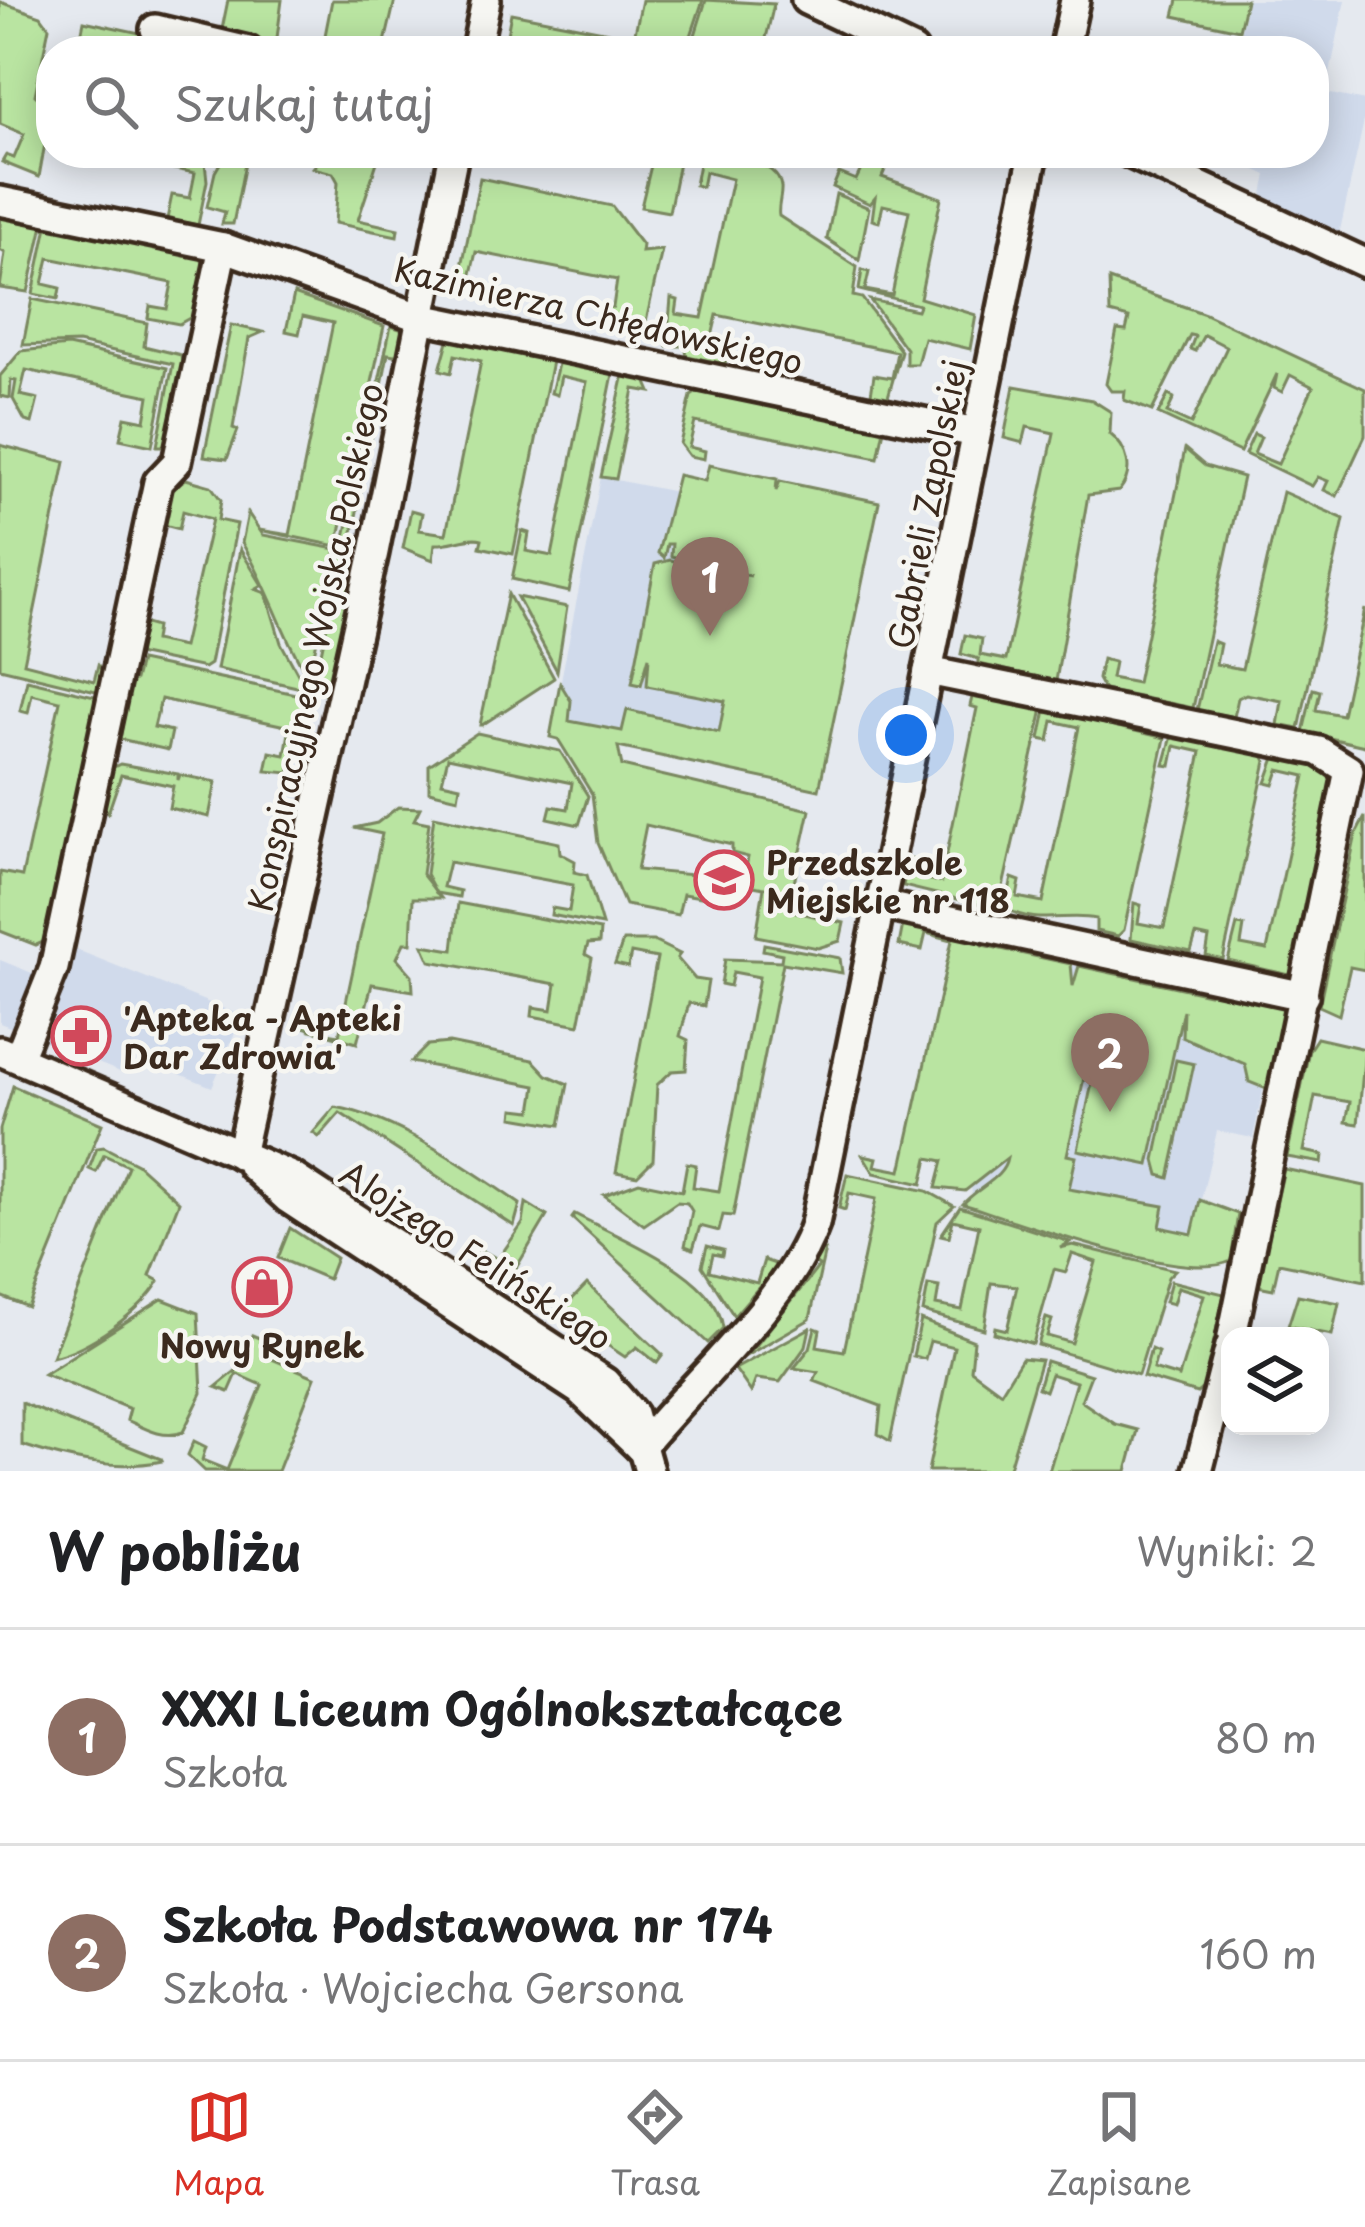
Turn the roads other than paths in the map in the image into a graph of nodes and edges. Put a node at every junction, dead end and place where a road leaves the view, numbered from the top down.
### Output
1 (486, 0) edge
2 (806, 0) edge
3 (1075, 0) edge
4 (155, 29) dead end
5 (185, 36) edge
6 (479, 36) edge
7 (882, 36) edge
8 (1067, 36) edge
9 (451, 168) edge
10 (1031, 168) edge
11 (1161, 168) edge
12 (0, 201) edge
13 (223, 247) junction
14 (1365, 263) edge
15 (421, 319) junction
16 (976, 433) junction
17 (928, 671) junction
18 (881, 904) junction
19 (1304, 996) junction
20 (9, 1054) edge
21 (240, 1155) junction
22 (1234, 1327) edge
23 (1221, 1381) edge
24 (645, 1459) edge
25 (1198, 1471) edge

1 - 6 street
2 - 7 street
3 - 8 street
4 - 5 street
9 - 15 street, Konspiracyjnego Wojska Polskiego
10 - 16 street, Gabrieli Zapolskiej
11 - 14 street
12 - 13 street, Kazimierza Chłędowskiego
13 - 15 street, Kazimierza Chłędowskiego
13 - 20 street
15 - 16 street, Kazimierza Chłędowskiego
15 - 21 street, Konspiracyjnego Wojska Polskiego
16 - 17 street, Gabrieli Zapolskiej
17 - 18 street, Gabrieli Zapolskiej
17 - 19 street
18 - 19 street
18 - 24 street, Gabrieli Zapolskiej
19 - 22 street
20 - 21 street, Alojzego Felińskiego
21 - 24 street, Alojzego Felińskiego
23 - 25 street

